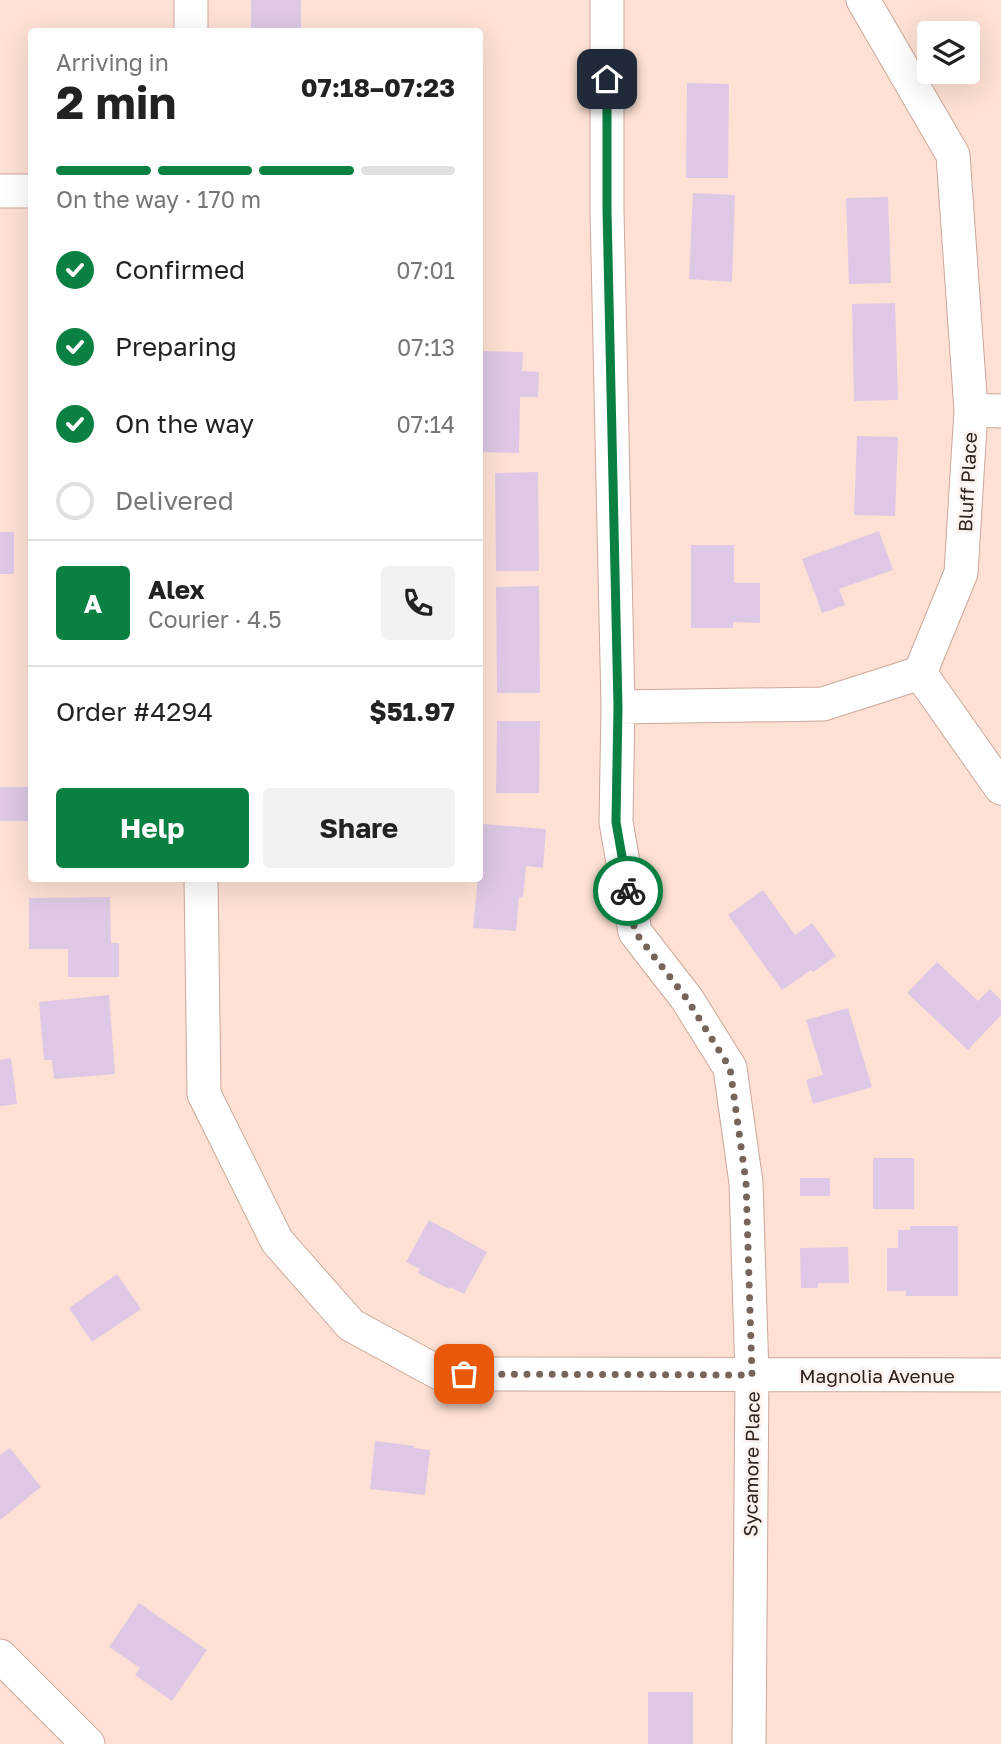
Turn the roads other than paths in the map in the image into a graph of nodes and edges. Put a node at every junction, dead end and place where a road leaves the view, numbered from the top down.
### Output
1 (191, 0) edge
2 (607, 0) edge
3 (863, 0) edge
4 (191, 28) edge
5 (0, 191) edge
6 (28, 191) edge
7 (986, 410) edge
8 (920, 673) junction
9 (618, 707) junction
10 (1001, 788) edge
11 (201, 882) edge
12 (752, 1375) junction
13 (1001, 1375) edge
14 (0, 1656) edge
15 (88, 1744) edge
16 (749, 1744) edge

1 - 4 street
2 - 9 street, Sycamore Place
3 - 7 street, Bluff Place
5 - 6 street
7 - 8 street, Bluff Place
8 - 9 street
8 - 10 street
9 - 12 street, Sycamore Place
11 - 12 street, Magnolia Avenue
12 - 13 street, Magnolia Avenue
12 - 16 street, Sycamore Place
14 - 15 street

